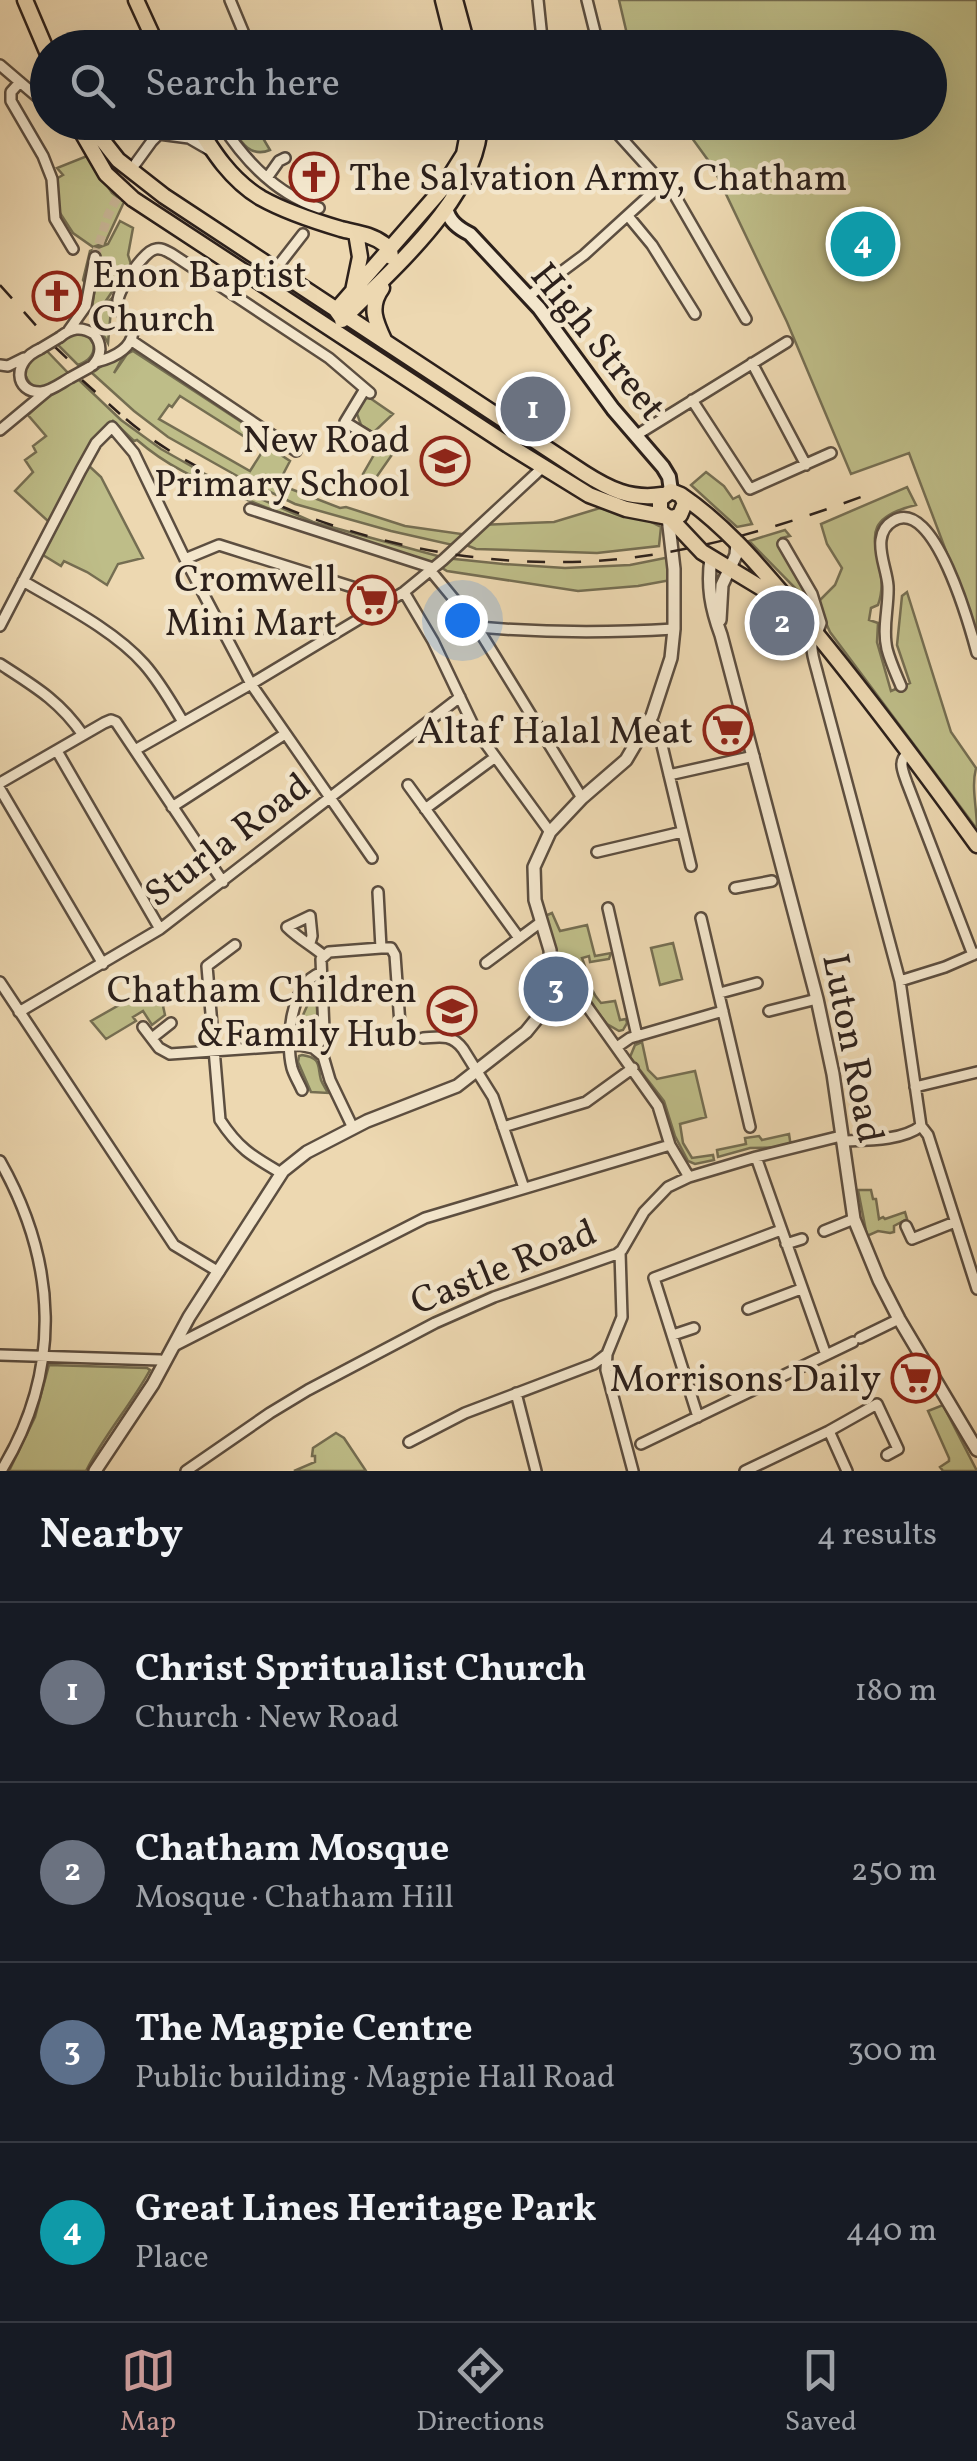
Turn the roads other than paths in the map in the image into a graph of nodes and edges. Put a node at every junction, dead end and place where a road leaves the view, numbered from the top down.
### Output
1 (25, 0) edge
2 (136, 0) edge
3 (230, 0) edge
4 (443, 0) edge
5 (455, 0) edge
6 (538, 0) edge
7 (588, 0) edge
8 (38, 30) edge
9 (150, 30) edge
10 (242, 30) edge
11 (450, 30) edge
12 (463, 30) edge
13 (541, 30) edge
14 (596, 30) edge
15 (0, 65) edge
16 (20, 82) junction
17 (30, 91) edge
18 (30, 134) edge
19 (34, 140) edge
20 (86, 140) edge
21 (102, 140) edge
22 (154, 140) edge
23 (194, 140) edge
24 (206, 140) edge
25 (234, 140) edge
26 (468, 140) edge
27 (477, 140) edge
28 (623, 140) edge
29 (213, 152) junction
30 (286, 158) dead end
31 (136, 163) tunnel mouth
32 (267, 178) junction
33 (658, 184) junction
34 (440, 204) junction
35 (319, 208) dead end
36 (628, 216) junction
37 (303, 234) dead end
38 (351, 234) junction
39 (58, 249) dead end
40 (96, 257) tunnel mouth
41 (389, 258) junction
42 (275, 270) junction
43 (353, 291) junction
44 (529, 296) junction
45 (86, 306) junction
46 (695, 314) dead end
47 (338, 318) junction
48 (746, 320) dead end
49 (64, 334) junction
50 (97, 339) junction
51 (132, 342) junction
52 (385, 342) junction
53 (787, 342) dead end
54 (118, 352) junction
55 (24, 358) junction
56 (752, 363) junction
57 (93, 364) junction
58 (1, 368) edge
59 (24, 384) junction
60 (48, 391) junction
61 (692, 400) junction
62 (28, 408) junction
63 (0, 430) edge
64 (635, 436) junction
65 (379, 444) dead end
66 (296, 451) dead end
67 (831, 454) dead end
68 (806, 464) junction
69 (543, 467) junction
70 (671, 494) junction
71 (250, 509) dead end
72 (668, 517) junction
73 (738, 543) junction
74 (783, 544) dead end
75 (711, 558) junction
76 (185, 559) junction
77 (730, 568) junction
78 (432, 569) junction
79 (23, 581) junction
80 (404, 592) junction
81 (386, 603) junction
82 (794, 606) junction
83 (886, 611) junction
84 (872, 612) dead end
85 (0, 626) edge
86 (478, 627) junction
87 (674, 629) junction
88 (816, 634) junction
89 (721, 635) junction
90 (977, 653) edge
91 (0, 664) edge
92 (251, 684) junction
93 (900, 686) dead end
94 (460, 697) junction
95 (650, 720) junction
96 (183, 722) junction
97 (284, 734) junction
98 (83, 735) junction
99 (135, 750) junction
100 (56, 751) junction
101 (909, 752) junction
102 (754, 756) junction
103 (494, 758) junction
104 (669, 775) junction
105 (408, 785) dead end
106 (0, 786) edge
107 (582, 798) junction
108 (330, 799) junction
109 (172, 807) junction
110 (425, 809) junction
111 (550, 832) junction
112 (682, 832) junction
113 (977, 845) edge
114 (597, 852) dead end
115 (372, 858) dead end
116 (691, 866) dead end
117 (772, 881) dead end
118 (223, 882) junction
119 (735, 888) dead end
120 (378, 892) dead end
121 (608, 908) dead end
122 (701, 918) dead end
123 (541, 922) junction
124 (160, 929) junction
125 (519, 938) junction
126 (310, 944) dead end
127 (235, 945) dead end
128 (381, 948) junction
129 (975, 954) edge
130 (323, 955) junction
131 (486, 963) dead end
132 (103, 964) junction
133 (552, 970) junction
134 (320, 973) junction
135 (900, 981) junction
136 (0, 982) edge
137 (757, 983) dead end
138 (720, 992) junction
139 (818, 999) junction
140 (723, 1011) junction
141 (769, 1011) dead end
142 (20, 1012) junction
143 (171, 1023) dead end
144 (143, 1026) dead end
145 (637, 1036) junction
146 (152, 1038) junction
147 (401, 1038) dead end
148 (422, 1038) dead end
149 (289, 1046) junction
150 (617, 1047) junction
151 (316, 1050) junction
152 (215, 1052) junction
153 (633, 1068) junction
154 (477, 1070) junction
155 (977, 1072) edge
156 (915, 1087) junction
157 (302, 1090) dead end
158 (920, 1126) junction
159 (503, 1127) junction
160 (750, 1127) dead end
161 (353, 1128) junction
162 (841, 1138) junction
163 (670, 1145) junction
164 (756, 1156) junction
165 (0, 1160) edge
166 (281, 1173) junction
167 (689, 1177) junction
168 (524, 1188) junction
169 (854, 1219) junction
170 (955, 1222) junction
171 (906, 1226) dead end
172 (781, 1230) junction
173 (824, 1231) dead end
174 (802, 1239) dead end
175 (786, 1244) junction
176 (620, 1252) junction
177 (219, 1272) junction
178 (801, 1289) junction
179 (977, 1289) edge
180 (748, 1309) dead end
181 (899, 1319) junction
182 (694, 1328) dead end
183 (674, 1336) junction
184 (174, 1346) junction
185 (607, 1354) junction
186 (826, 1354) junction
187 (0, 1355) edge
188 (42, 1357) junction
189 (165, 1362) junction
190 (516, 1393) junction
191 (698, 1417) junction
192 (829, 1431) junction
193 (409, 1442) dead end
194 (641, 1444) dead end
195 (977, 1450) edge
196 (888, 1455) dead end
197 (1, 1471) edge
198 (95, 1471) edge
199 (186, 1471) edge
200 (536, 1471) edge
201 (634, 1471) edge
202 (745, 1471) edge
203 (847, 1471) edge

1 - 8 main road
2 - 9 main road
3 - 10 street
4 - 11 main road
5 - 12 main road
6 - 13 street
7 - 14 street
15 - 16 street
16 - 17 street
16 - 18 street
19 - 39 street
20 - 47 main road
21 - 42 main road
22 - 31 street
23 - 29 street
24 - 29 main road
25 - 32 street
26 - 34 main road
27 - 34 main road
28 - 33 street
29 - 38 main road
30 - 32 street
32 - 35 street
33 - 36 street
33 - 48 street
34 - 41 main road
34 - 41 main road
34 - 44 main road, High Street
36 - 44 street
36 - 46 street
37 - 42 street
38 - 41 main road
38 - 43 main road
40 - 45 street
41 - 43 main road
41 - 47 main road
41 - 52 main road
42 - 47 main road
43 - 47 main road
44 - 64 main road, High Street
45 - 49 street
45 - 50 street
47 - 52 main road
47 - 69 main road
49 - 50 street
49 - 55 street, bridge
50 - 54 street
50 - 57 street
51 - 54 street
51 - 65 street
51 - 66 street
52 - 70 main road
53 - 56 street
54 - 57 street
55 - 58 street
55 - 59 street
56 - 61 street
56 - 68 street
57 - 60 street, bridge
58 - 59 street
59 - 60 street
59 - 62 street
60 - 62 street
61 - 64 street
61 - 68 street
62 - 63 street
64 - 70 main road, High Street
67 - 68 street
69 - 72 main road
69 - 78 street
70 - 72 main road
70 - 72 main road
70 - 73 main road
71 - 78 street
72 - 75 main road
72 - 87 street
73 - 77 street, Luton Road
73 - 82 main road
74 - 88 street
75 - 77 main road
75 - 89 street, Luton Road
76 - 79 street
76 - 81 street
76 - 92 street
77 - 82 main road
77 - 89 street, Luton Road
78 - 80 street
78 - 86 street
79 - 85 street
79 - 96 street
80 - 81 street
80 - 94 street
81 - 92 street
82 - 88 main road
83 - 84 street
83 - 90 street
83 - 93 street
86 - 87 street
86 - 107 street
87 - 95 street
88 - 101 main road
88 - 135 street
89 - 102 street, Luton Road
91 - 98 street
92 - 96 street
92 - 97 street
94 - 103 street
94 - 108 street, Sturla Road
95 - 104 street
95 - 107 street
96 - 99 street
97 - 108 street
97 - 109 street
98 - 99 street
98 - 100 street
99 - 109 street
100 - 106 street
100 - 124 street
101 - 113 main road
101 - 129 street
102 - 104 street
102 - 139 street, Luton Road
103 - 110 street
103 - 111 street
104 - 112 street
105 - 110 street
106 - 132 street
107 - 111 street
108 - 115 street
108 - 118 street, Sturla Road
109 - 118 street
110 - 125 street
111 - 123 street
112 - 114 street
112 - 116 street
117 - 119 street
118 - 124 street, Sturla Road
120 - 128 street
121 - 145 street
122 - 138 street
123 - 125 street
123 - 133 street
124 - 132 street, Sturla Road
125 - 131 street
126 - 130 street
127 - 152 street
128 - 130 street
128 - 147 street
129 - 135 street
130 - 134 street
132 - 142 street, Sturla Road
133 - 150 street
133 - 154 street
134 - 149 street
134 - 151 street
135 - 156 street
136 - 142 street
137 - 138 street
138 - 140 street
139 - 141 street
139 - 162 street, Luton Road
140 - 145 street
140 - 160 street
142 - 177 street
143 - 146 street
144 - 146 street
145 - 150 street
146 - 152 street
148 - 154 street
149 - 151 street
149 - 152 street
149 - 157 street
150 - 153 street
151 - 161 street
152 - 166 street
153 - 159 street
153 - 163 street
154 - 159 street
154 - 161 street
155 - 156 street
156 - 158 street
158 - 162 street, Castle Road
158 - 170 street
159 - 168 street
161 - 166 street
162 - 164 street, Castle Road
162 - 169 street, Luton Road
163 - 167 street
163 - 168 street
164 - 167 street, Castle Road
164 - 172 street
165 - 188 street
166 - 177 street
167 - 176 street, Castle Road
168 - 184 street
169 - 173 street
169 - 181 street, Luton Road
170 - 171 street
170 - 179 street
172 - 175 street
172 - 183 street
174 - 175 street
175 - 178 street
176 - 185 street
176 - 199 street, Castle Road
177 - 184 street
178 - 180 street
178 - 186 street
181 - 186 street
181 - 195 street, Luton Road
182 - 183 street
183 - 191 street
184 - 189 street
185 - 190 street
185 - 201 street
186 - 191 street
187 - 188 street
188 - 189 street
188 - 197 street
189 - 198 street
190 - 193 street
190 - 200 street
191 - 194 street
192 - 196 street
192 - 202 street
192 - 203 street

